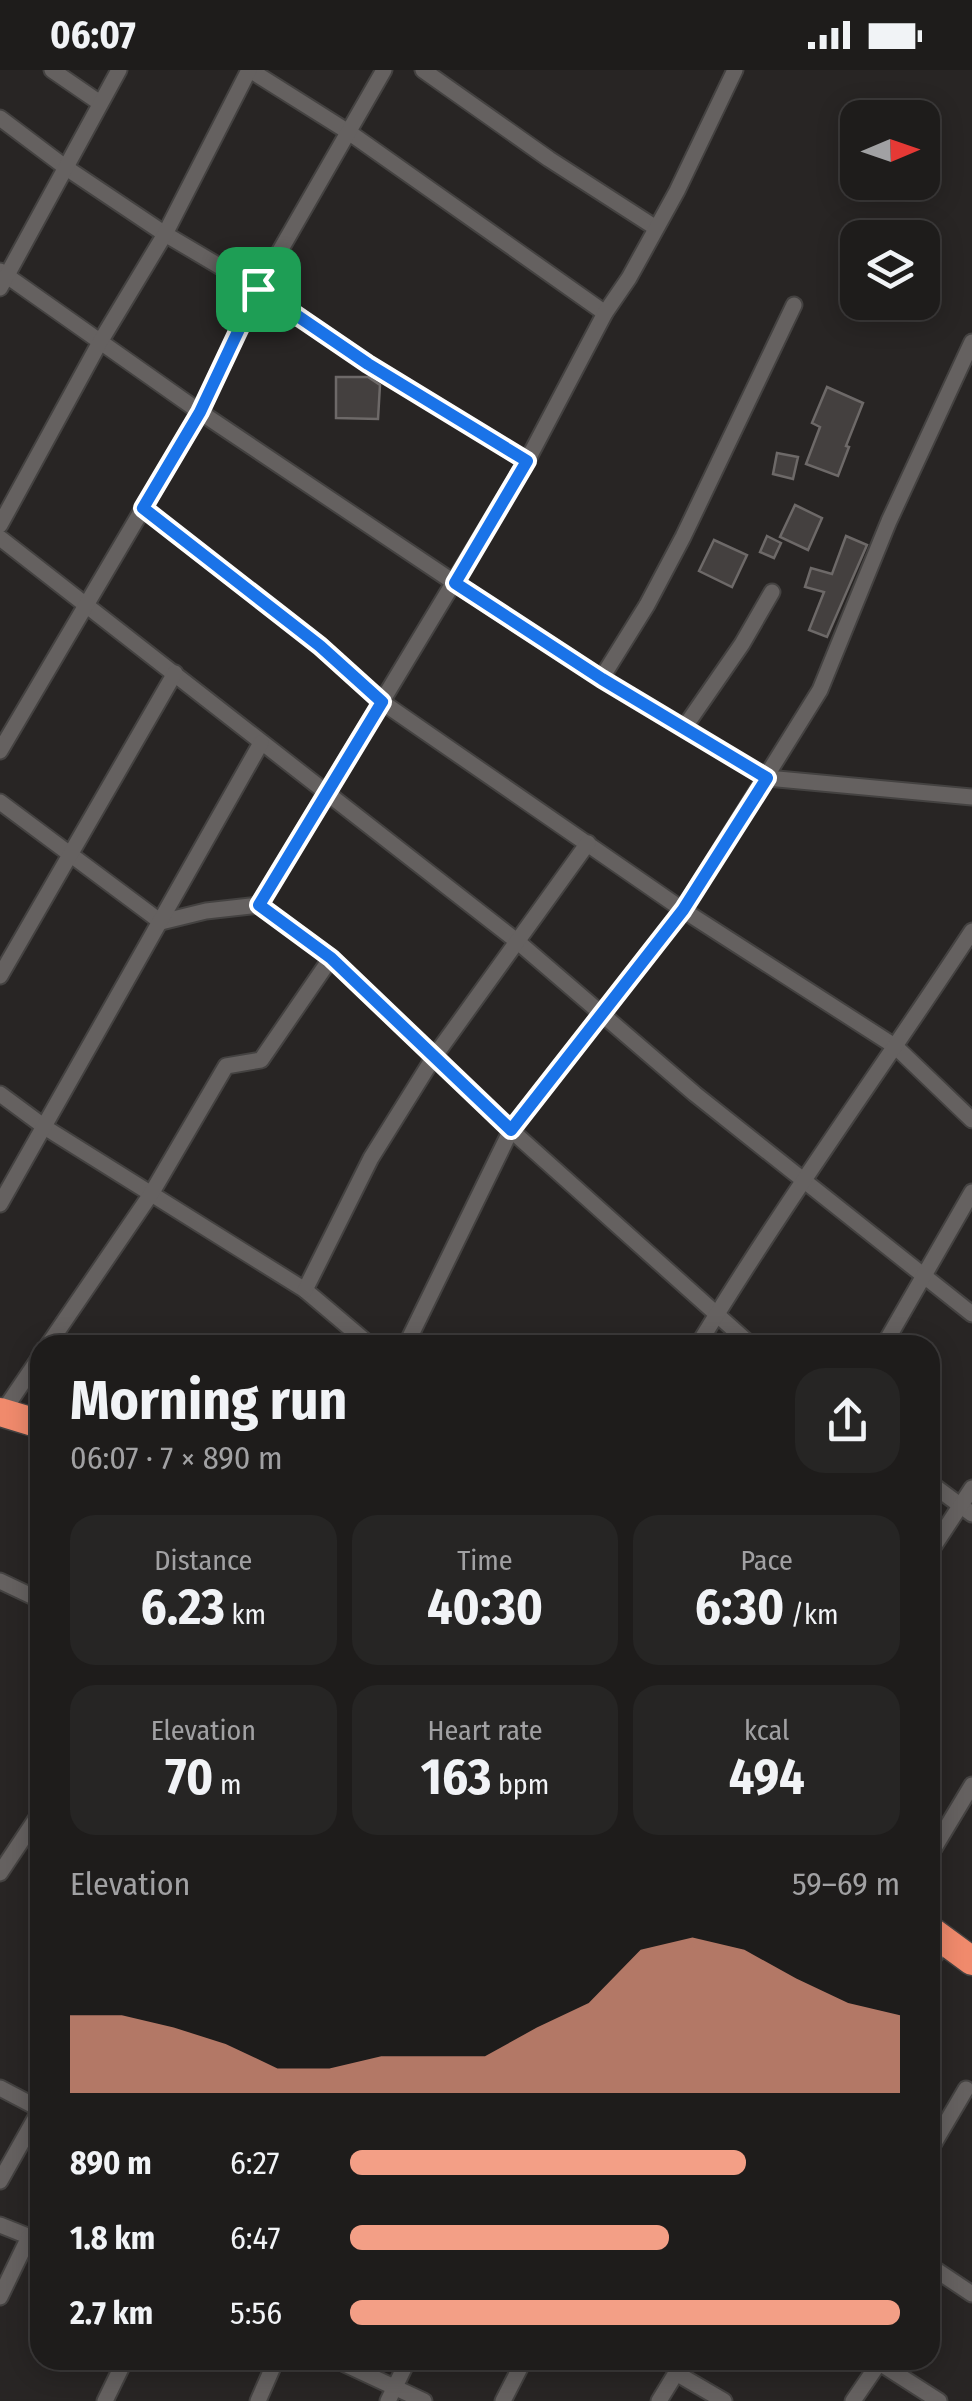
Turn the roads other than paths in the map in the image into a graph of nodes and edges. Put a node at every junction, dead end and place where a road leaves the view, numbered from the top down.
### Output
1 (52, 70) edge
2 (119, 70) edge
3 (249, 70) edge
4 (384, 70) edge
5 (423, 70) edge
6 (735, 70) edge
7 (100, 103) junction
8 (0, 118) edge
9 (350, 132) junction
10 (65, 167) junction
11 (656, 228) junction
12 (165, 234) junction
13 (2, 278) edge
14 (258, 289) junction
15 (794, 305) dead end
16 (605, 313) junction
17 (100, 342) junction
18 (972, 342) edge
19 (200, 412) junction
20 (527, 461) junction
21 (143, 508) junction
22 (0, 525) edge
23 (0, 538) edge
24 (455, 583) junction
25 (772, 592) dead end
26 (86, 603) junction
27 (176, 674) junction
28 (602, 679) junction
29 (382, 702) junction
30 (684, 728) junction
31 (261, 743) junction
32 (0, 751) edge
33 (767, 778) junction
34 (327, 794) junction
35 (972, 797) edge
36 (0, 802) edge
37 (588, 843) junction
38 (68, 855) junction
39 (259, 905) junction
40 (683, 910) junction
41 (162, 922) junction
42 (972, 931) edge
43 (518, 942) junction
44 (331, 958) junction
45 (0, 976) edge
46 (600, 1014) junction
47 (896, 1047) junction
48 (434, 1057) junction
49 (0, 1094) edge
50 (972, 1120) edge
51 (46, 1128) junction
52 (511, 1130) junction
53 (804, 1178) junction
54 (972, 1192) edge
55 (151, 1194) junction
56 (0, 1204) edge
57 (925, 1275) junction
58 (305, 1290) junction
59 (972, 1314) edge
60 (716, 1316) junction
61 (55, 1335) edge
62 (358, 1335) edge
63 (411, 1335) edge
64 (704, 1335) edge
65 (739, 1335) edge
66 (890, 1335) edge
67 (30, 1372) edge
68 (1, 1413) edge
69 (30, 1421) edge
70 (972, 1488) edge
71 (940, 1490) edge
72 (966, 1510) edge
73 (940, 1540) edge
74 (0, 1582) edge
75 (30, 1596) edge
76 (972, 1785) edge
77 (30, 1828) edge
78 (940, 1838) edge
79 (0, 1874) edge
80 (940, 1946) edge
81 (972, 1960) edge
82 (0, 2088) edge
83 (966, 2089) dead end
84 (30, 2104) edge
85 (30, 2127) edge
86 (940, 2133) edge
87 (0, 2181) edge
88 (0, 2225) edge
89 (30, 2237) edge
90 (30, 2247) edge
91 (940, 2273) edge
92 (972, 2294) edge
93 (0, 2297) edge
94 (120, 2370) edge
95 (272, 2370) edge
96 (352, 2370) edge
97 (403, 2370) edge
98 (519, 2370) edge
99 (678, 2370) edge
100 (685, 2370) edge
101 (872, 2370) edge
102 (891, 2370) edge
103 (392, 2395) edge
104 (105, 2401) edge
105 (258, 2401) edge
106 (424, 2401) edge
107 (502, 2401) edge
108 (659, 2401) edge
109 (724, 2401) edge
110 (853, 2401) edge
111 (939, 2401) edge

1 - 7 street
2 - 7 street
3 - 9 street
3 - 12 street
4 - 9 street
5 - 11 street
6 - 11 street
7 - 10 street
8 - 10 street
9 - 14 street
9 - 16 street
10 - 12 street
10 - 13 street
11 - 16 street
12 - 14 street
12 - 17 street
13 - 17 street
14 - 19 street
14 - 20 street
15 - 28 street
16 - 20 street
17 - 19 street
17 - 22 street
18 - 33 street
19 - 21 street
19 - 24 street
20 - 24 street
21 - 26 street
21 - 29 street
23 - 26 street
24 - 28 street
24 - 29 street
25 - 30 street
26 - 27 street
26 - 32 street
27 - 31 street
27 - 38 street
28 - 30 street
29 - 34 street
29 - 37 street
30 - 33 street
31 - 34 street
31 - 41 street
33 - 35 street
33 - 40 street
34 - 39 street
34 - 43 street
36 - 38 street
37 - 40 street
37 - 43 street
38 - 41 street
38 - 45 street
39 - 41 street
39 - 44 street
40 - 46 street
40 - 47 street
41 - 51 street
42 - 47 street
43 - 46 street
43 - 48 street
44 - 48 street
44 - 55 street
46 - 52 street
46 - 53 street
47 - 50 street
47 - 53 street
48 - 52 street
48 - 58 street
49 - 51 street
51 - 55 street
51 - 56 street
52 - 60 street
52 - 63 street
53 - 57 street
53 - 60 street
54 - 57 street
55 - 58 street
55 - 61 street
57 - 59 street
57 - 66 street
58 - 62 street
60 - 64 street
60 - 65 street
67 - 68 street
68 - 69 highway
70 - 72 street
71 - 72 street
72 - 73 street
74 - 75 street
76 - 78 street
77 - 79 street
80 - 81 highway
82 - 84 street
83 - 86 street
85 - 87 street
88 - 89 street
90 - 93 street
91 - 92 street
94 - 104 street
95 - 105 street
96 - 103 street
97 - 103 street
98 - 107 street
99 - 108 street
100 - 109 street
101 - 110 street
102 - 111 street
103 - 106 street

